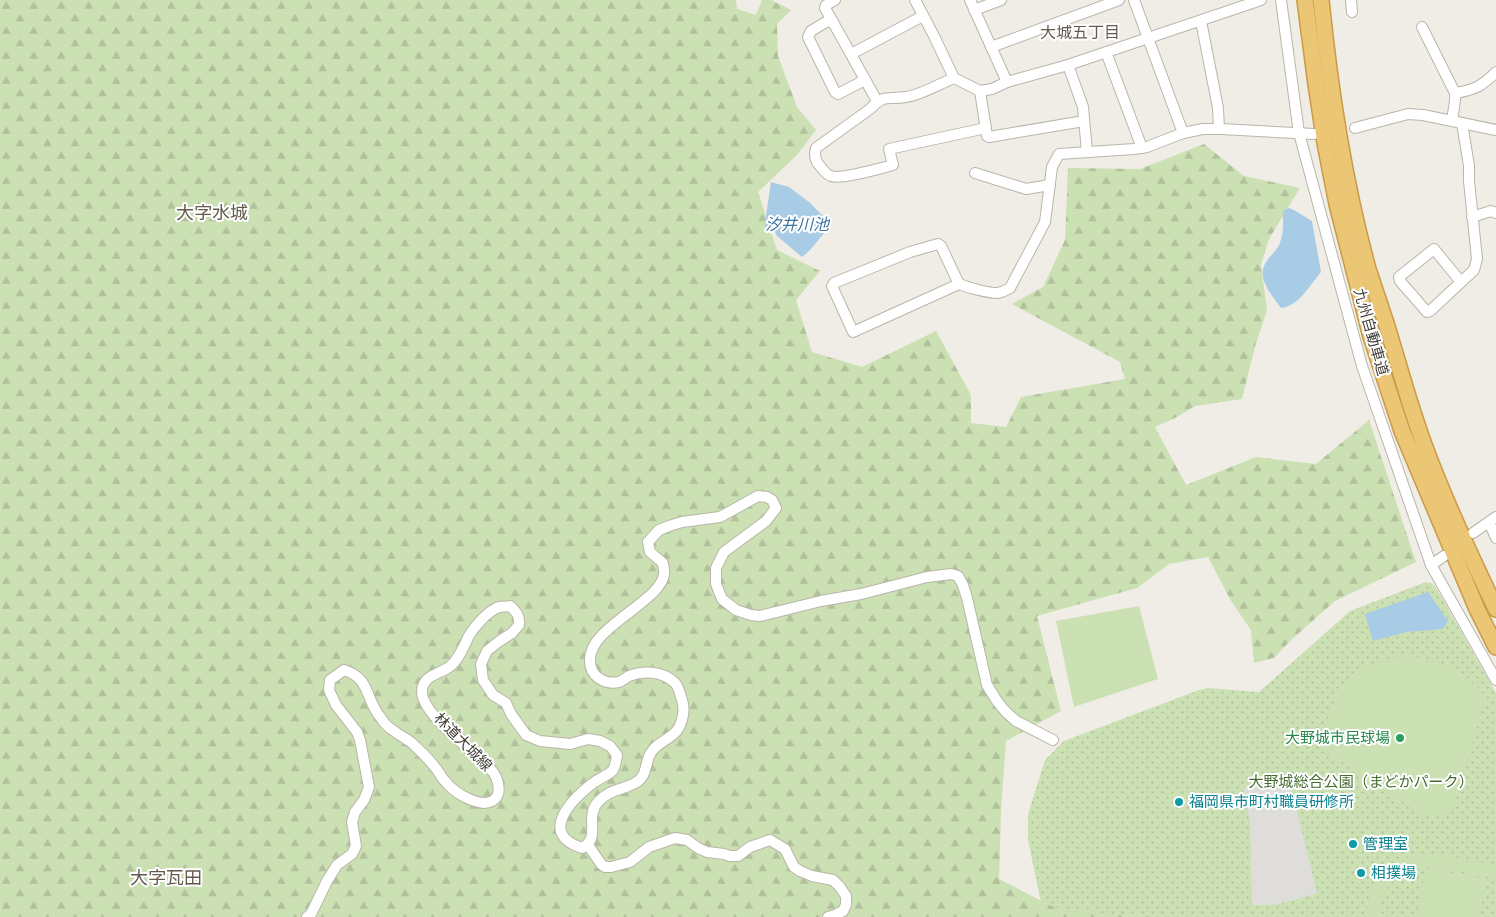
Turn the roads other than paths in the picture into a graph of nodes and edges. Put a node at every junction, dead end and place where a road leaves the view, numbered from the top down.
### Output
1 (835, 0) edge
2 (915, 0) edge
3 (970, 0) edge
4 (1001, 0) edge
5 (1119, 0) edge
6 (1134, 0) edge
7 (1261, 0) edge
8 (1281, 0) edge
9 (1305, 0) edge
10 (1321, 0) edge
11 (1327, 0) edge
12 (1351, 0) edge
13 (974, 10) junction
14 (1352, 12) dead end
15 (923, 16) junction
16 (1201, 21) junction
17 (833, 22) junction
18 (1422, 27) dead end
19 (1148, 38) junction
20 (991, 47) junction
21 (1106, 52) junction
22 (851, 54) junction
23 (1068, 65) junction
24 (1496, 72) edge
25 (954, 78) junction
26 (865, 80) junction
27 (1007, 82) junction
28 (980, 91) junction
29 (1456, 93) junction
30 (878, 101) junction
31 (1452, 121) junction
32 (1084, 122) junction
33 (1462, 123) junction
34 (986, 128) junction
35 (1355, 128) dead end
36 (1218, 129) junction
37 (1496, 130) edge
38 (1183, 133) junction
39 (1299, 133) junction
40 (1314, 134) dead end
41 (1142, 148) junction
42 (1087, 152) junction
43 (974, 173) dead end
44 (1050, 185) junction
45 (1352, 203) junction
46 (1496, 213) edge
47 (1472, 217) junction
48 (1461, 282) junction
49 (959, 284) junction
50 (1492, 520) edge
51 (1473, 533) dead end
52 (1496, 538) edge
53 (1444, 556) dead end
54 (1431, 565) junction
55 (1496, 609) edge
56 (1496, 647) edge
57 (1496, 680) edge
58 (1053, 740) dead end
59 (588, 845) junction
60 (307, 917) edge
61 (828, 917) edge

1 - 17 street
2 - 15 street
3 - 13 street
4 - 13 street
5 - 20 street
6 - 19 street
7 - 16 street
8 - 39 street
9 - 56 highway, 九州自動車道
10 - 45 highway, 九州自動車道
11 - 45 highway
12 - 14 street
13 - 20 street
15 - 22 street
15 - 25 street
16 - 19 street
16 - 36 street
17 - 22 street
17 - 26 street
18 - 29 street
19 - 21 street
19 - 38 street
20 - 27 street
21 - 23 street
21 - 41 street
22 - 26 street
23 - 27 street
23 - 32 street
24 - 29 street
25 - 28 street
25 - 30 street
26 - 30 street
27 - 28 street
28 - 34 street
29 - 31 street
30 - 34 street
31 - 33 street
31 - 35 street
32 - 34 street
32 - 42 street
33 - 37 street
33 - 47 street
36 - 38 street
36 - 39 street
38 - 41 street
39 - 40 street
39 - 54 street
41 - 42 street
42 - 44 street
43 - 44 street
44 - 49 street
45 - 55 highway, 九州自動車道
46 - 47 street
47 - 48 street
48 - 48 street
49 - 49 street
50 - 51 street
50 - 52 street
53 - 54 street
54 - 57 street
58 - 59 street
59 - 60 street, 林道大城線
59 - 61 street

